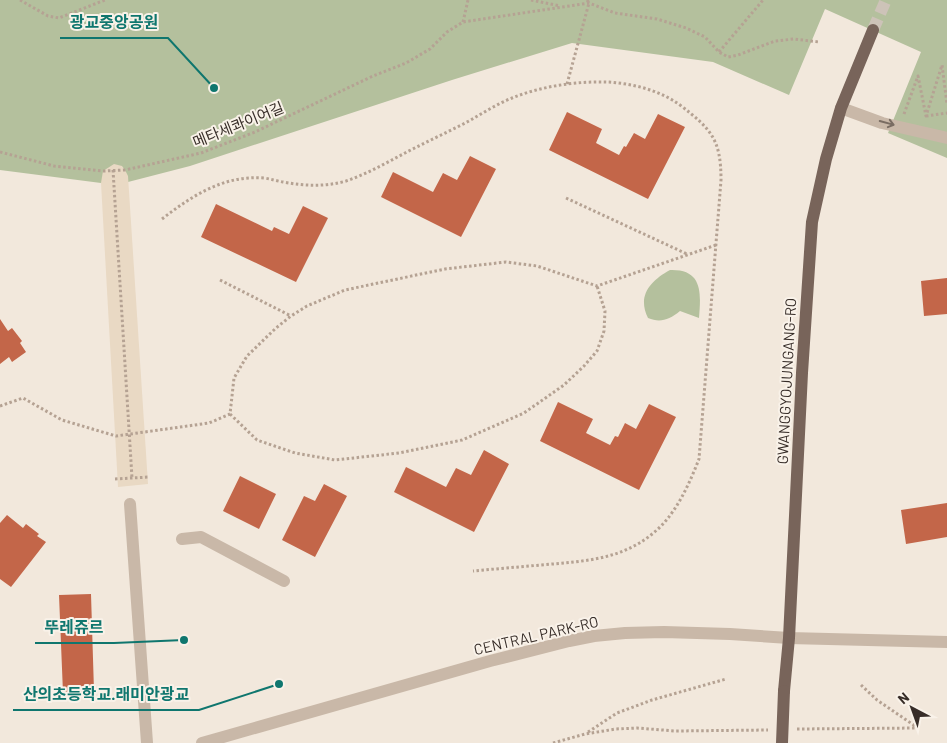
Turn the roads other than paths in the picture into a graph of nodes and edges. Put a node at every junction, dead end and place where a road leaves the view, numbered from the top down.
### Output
1 (873, 30) tunnel mouth
2 (841, 108) junction
3 (947, 138) edge
4 (130, 504) dead end
5 (182, 538) dead end
6 (284, 581) dead end
7 (790, 638) junction
8 (947, 642) edge
9 (147, 743) edge
10 (202, 743) edge
11 (782, 743) edge

1 - 2 main road, GWANGGYOJUNGANG-RO
2 -> 3 street
2 - 7 main road, GWANGGYOJUNGANG-RO
4 - 9 street
5 - 6 street
7 - 8 street, CENTRAL PARK-RO
7 - 10 street, CENTRAL PARK-RO
7 - 11 main road, GWANGGYOJUNGANG-RO, bridge

